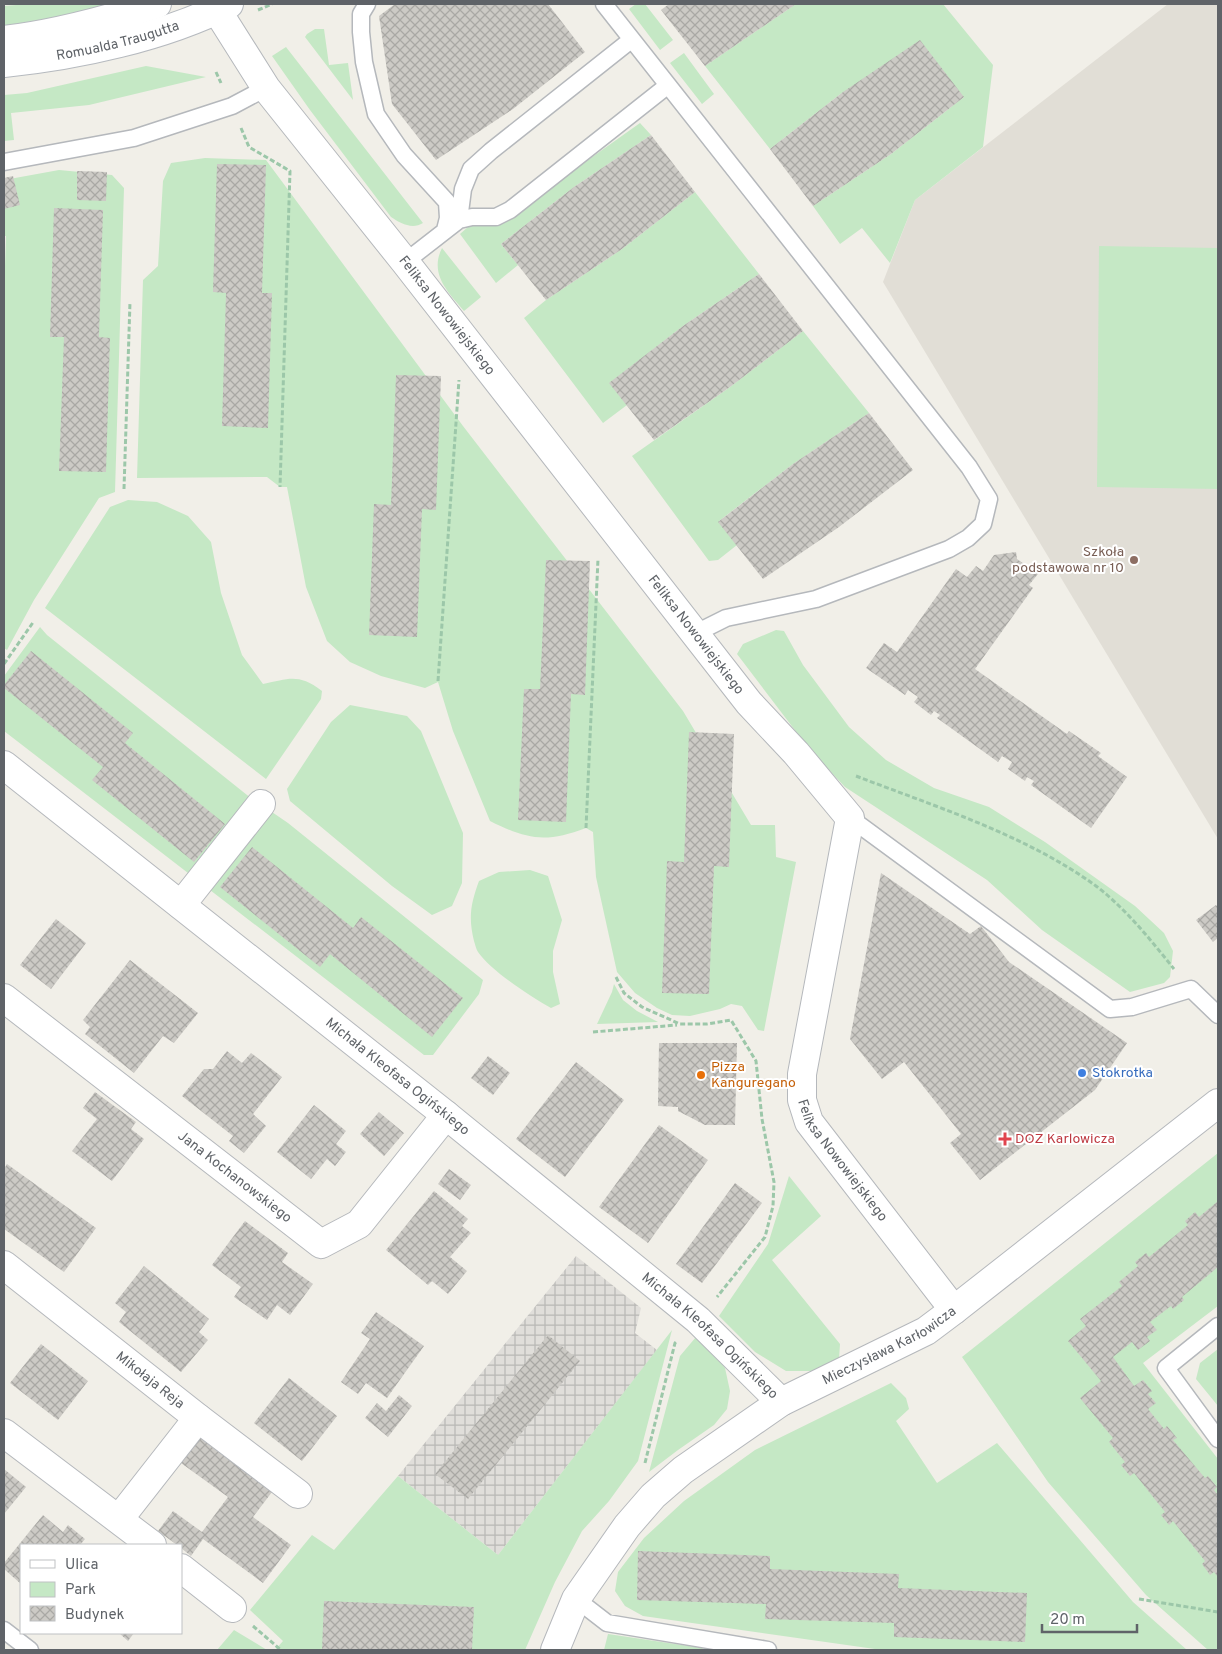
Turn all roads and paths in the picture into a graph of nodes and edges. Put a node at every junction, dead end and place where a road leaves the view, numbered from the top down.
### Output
1 (157, 4) edge
2 (367, 4) edge
3 (604, 4) edge
4 (220, 6) edge
5 (4, 40) edge
6 (631, 40) junction
7 (4, 63) edge
8 (216, 72) dead end
9 (667, 86) junction
10 (266, 88) junction
11 (232, 106) junction
12 (4, 162) edge
13 (459, 220) junction
14 (444, 230) junction
15 (405, 262) junction
16 (130, 302) dead end
17 (459, 377) dead end
18 (280, 487) dead end
19 (124, 489) dead end
20 (598, 559) dead end
21 (34, 621) dead end
22 (694, 634) junction
23 (4, 664) edge
24 (438, 681) dead end
25 (4, 765) edge
26 (849, 773) dead end
27 (261, 804) dead end
28 (850, 818) junction
29 (586, 828) dead end
30 (181, 905) junction
31 (1176, 972) dead end
32 (616, 977) dead end
33 (4, 998) edge
34 (1218, 1015) edge
35 (680, 1024) junction
36 (593, 1032) dead end
37 (1218, 1103) edge
38 (446, 1115) junction
39 (4, 1265) edge
40 (954, 1310) junction
41 (698, 1320) junction
42 (1218, 1326) edge
43 (781, 1402) junction
44 (198, 1418) junction
45 (4, 1433) edge
46 (1218, 1439) edge
47 (644, 1469) dead end
48 (298, 1494) dead end
49 (119, 1519) junction
50 (151, 1544) edge
51 (182, 1569) edge
52 (576, 1599) junction
53 (1139, 1599) dead end
54 (232, 1608) joint
55 (1218, 1612) edge
56 (4, 1630) edge
57 (30, 1650) edge
58 (281, 1650) edge
59 (555, 1650) edge
60 (768, 1650) edge

1 - 5 street, Romualda Traugutta
2 - 14 lane
3 - 6 lane
4 - 7 street, Romualda Traugutta
4 - 10 street, Feliksa Nowowiejskiego
6 - 9 lane
6 - 13 lane
8 - 11 path
9 - 13 lane
9 - 22 lane
10 - 11 lane
10 - 15 street, Feliksa Nowowiejskiego
11 - 12 lane
11 - 18 path
13 - 14 lane
14 - 15 lane
15 - 22 street, Feliksa Nowowiejskiego
16 - 19 path
17 - 24 path
20 - 29 path
21 - 23 path
22 - 28 street, Feliksa Nowowiejskiego
25 - 30 street, Michała Kleofasa Ogińskiego
26 - 31 path
27 - 30 street
28 - 34 lane
28 - 40 street, Feliksa Nowowiejskiego
30 - 38 street, Michała Kleofasa Ogińskiego
32 - 35 path
33 - 38 street, Jana Kochanowskiego
35 - 36 path
35 - 41 path
37 - 40 street, Mieczysława Karłowicza
38 - 41 street, Michała Kleofasa Ogińskiego
39 - 44 street, Mikołaja Reja
40 - 43 street, Mieczysława Karłowicza
41 - 43 street, Michała Kleofasa Ogińskiego
41 - 47 path
42 - 46 lane
43 - 52 street, Mieczysława Karłowicza
44 - 48 street, Mikołaja Reja
44 - 49 street
45 - 49 street
49 - 50 street
51 - 54 street
52 - 59 street, Mieczysława Karłowicza
52 - 60 lane
53 - 55 path
54 - 58 path
56 - 57 lane

